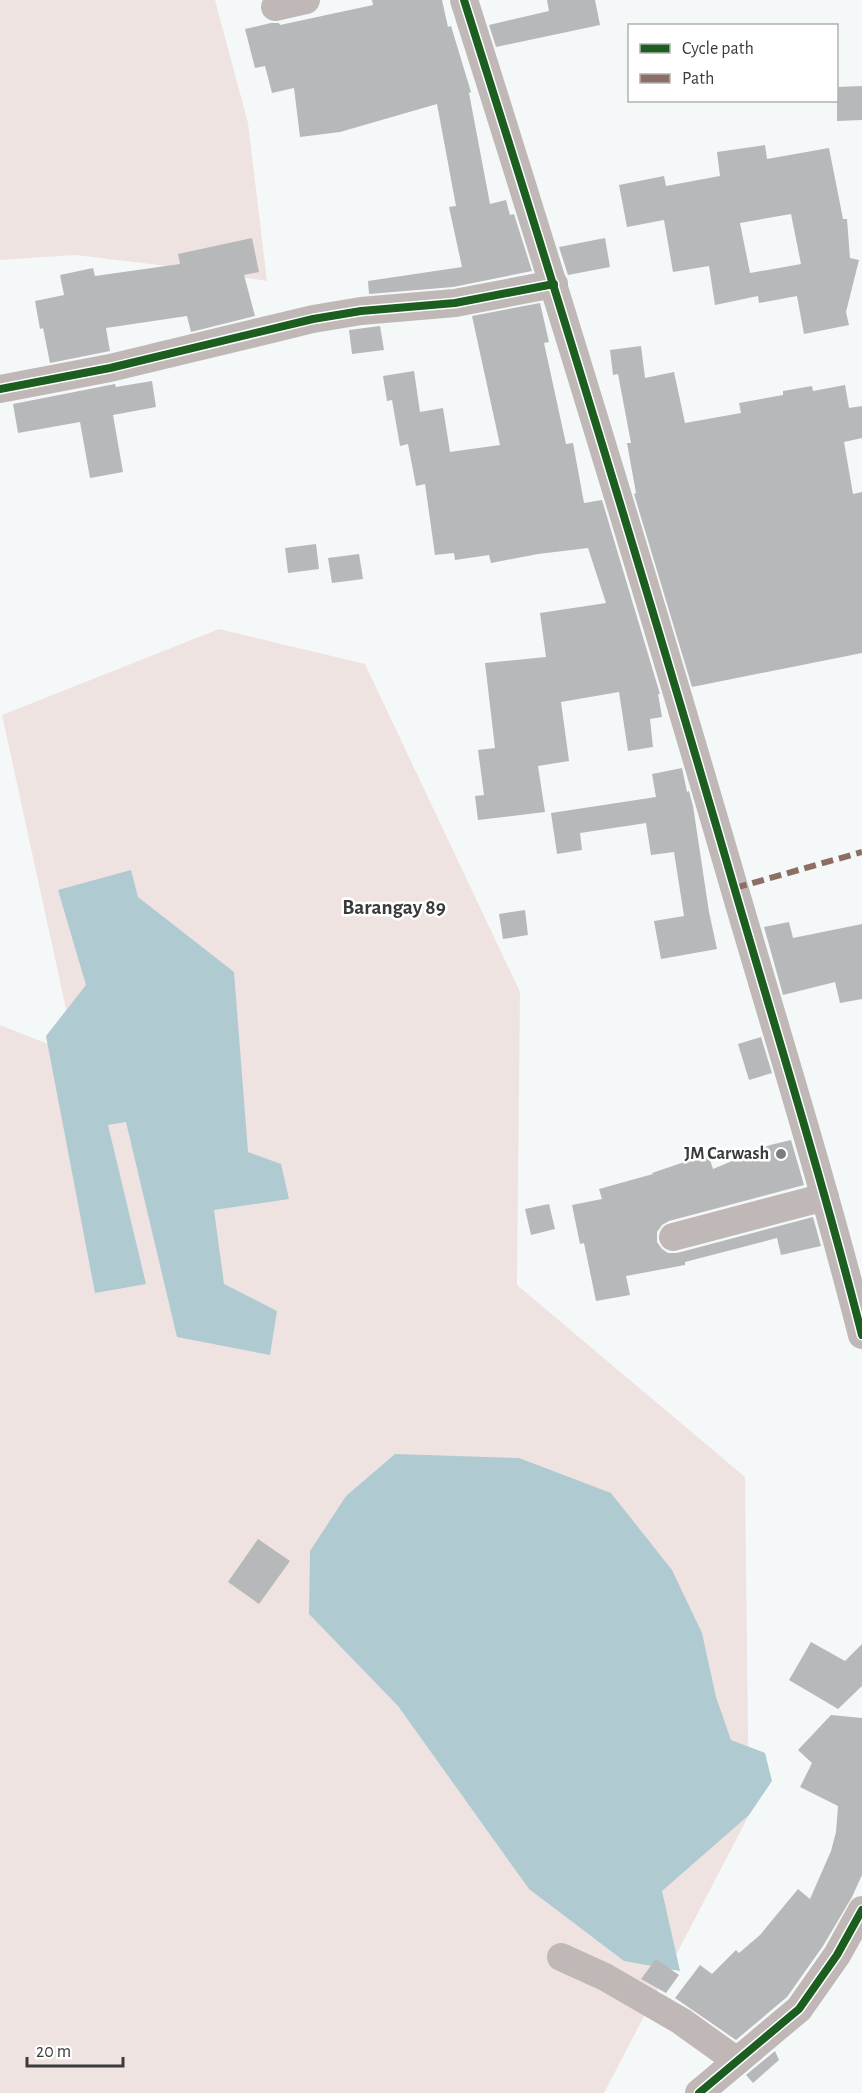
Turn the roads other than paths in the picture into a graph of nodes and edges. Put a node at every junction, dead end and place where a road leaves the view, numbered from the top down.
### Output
1 (306, 0) edge
2 (464, 0) edge
3 (275, 7) dead end
4 (554, 284) junction
5 (0, 389) edge
6 (825, 1197) junction
7 (674, 1237) dead end
8 (862, 1335) edge
9 (862, 1910) edge
10 (561, 1958) dead end
11 (737, 2061) junction
12 (699, 2093) edge

1 - 3 street
2 - 4 street
4 - 5 street
4 - 6 street
6 - 7 street
6 - 8 street
9 - 11 street
10 - 11 street
11 - 12 street

